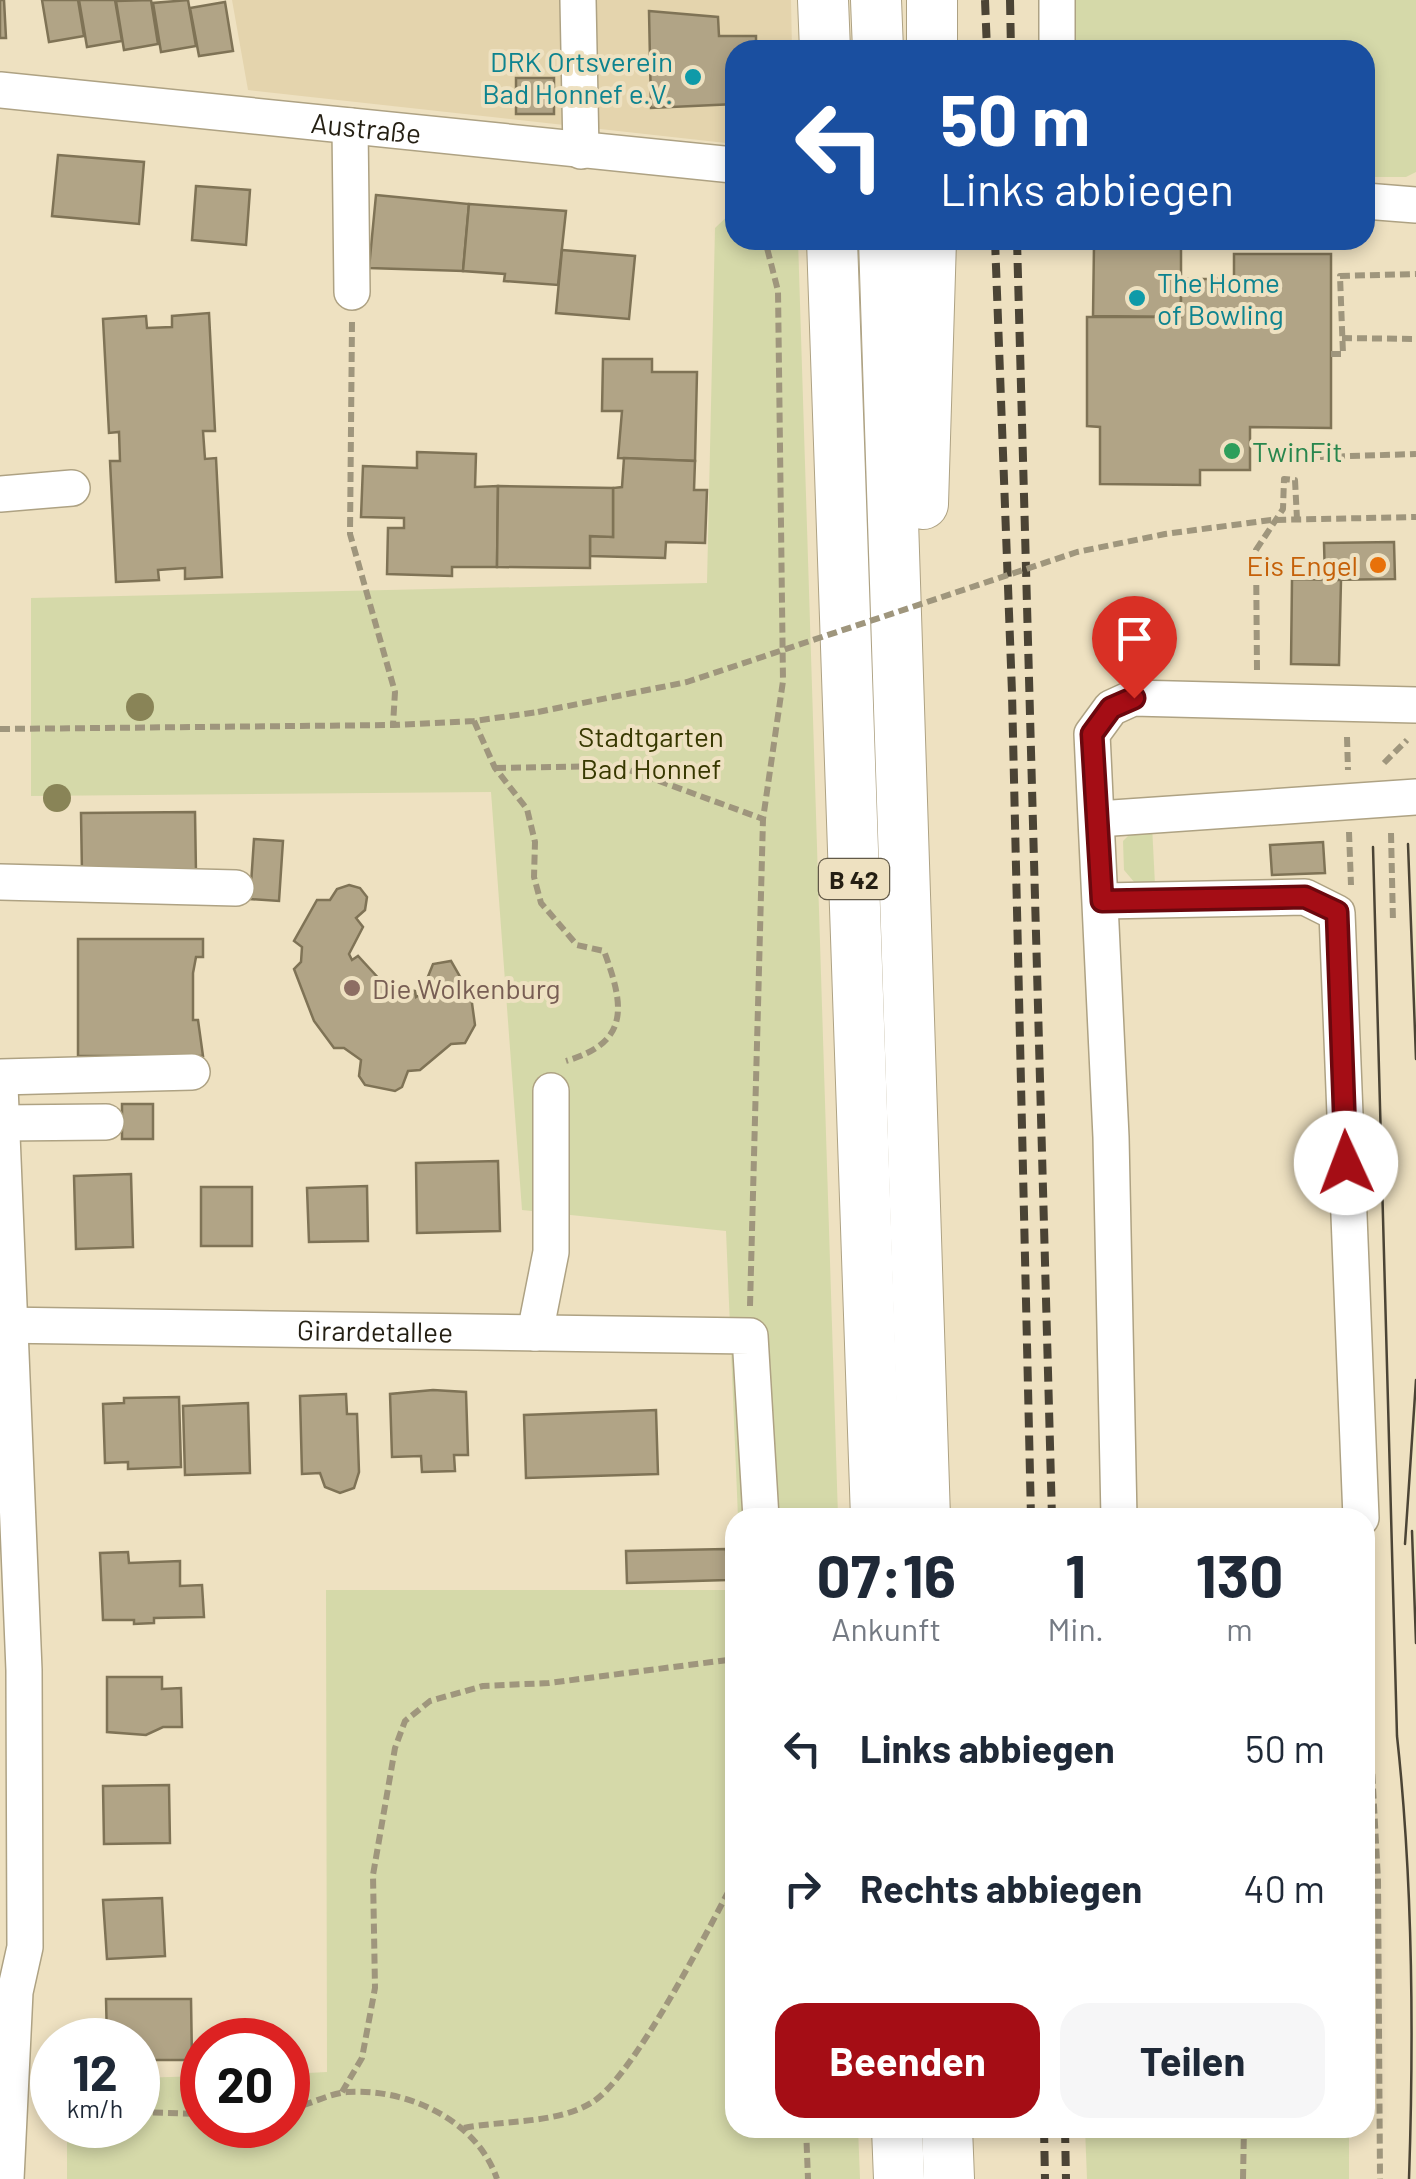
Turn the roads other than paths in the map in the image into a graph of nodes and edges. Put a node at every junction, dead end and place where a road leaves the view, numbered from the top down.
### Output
1 (578, 0) edge
2 (824, 0) edge
3 (876, 0) edge
4 (932, 0) edge
5 (1057, 0) edge
6 (825, 40) edge
7 (878, 40) edge
8 (932, 40) edge
9 (1057, 40) edge
10 (0, 90) edge
11 (350, 126) junction
12 (581, 151) junction
13 (725, 164) edge
14 (1375, 203) edge
15 (1416, 205) edge
16 (832, 250) edge
17 (884, 250) edge
18 (931, 250) edge
19 (352, 292) road end
20 (72, 488) dead end
21 (0, 494) edge
22 (1416, 705) edge
23 (899, 722) junction
24 (1416, 797) edge
25 (1098, 820) junction
26 (0, 882) edge
27 (236, 888) dead end
28 (1102, 901) junction
29 (192, 1072) dead end
30 (0, 1077) edge
31 (0, 1086) edge
32 (551, 1091) road end
33 (106, 1122) dead end
34 (1, 1123) edge
35 (4, 1326) edge
36 (535, 1333) junction
37 (760, 1508) edge
38 (876, 1508) edge
39 (926, 1508) edge
40 (1118, 1508) edge
41 (1361, 1508) edge
42 (8, 1993) edge
43 (3, 2123) edge
44 (897, 2138) edge
45 (947, 2138) edge
46 (6, 2179) edge
47 (898, 2179) edge
48 (949, 2179) edge

1 - 12 street
2 - 6 highway
3 - 7 highway
4 - 8 highway
5 - 9 street
10 - 11 street, Austraße
11 - 12 street, Austraße
11 - 19 street
12 - 13 street, Austraße
14 - 15 street
16 - 38 highway, B 42
17 - 23 highway, B 42
18 - 23 highway
20 - 21 street
22 - 25 street
23 - 39 highway, B 42
24 - 25 street
25 - 28 street
26 - 27 street
28 - 40 street
28 - 41 street
29 - 30 street
31 - 34 street
32 - 36 street
33 - 34 street
34 - 35 street
35 - 36 street, Girardetallee
35 - 42 street
36 - 37 street, Girardetallee
42 - 43 street
43 - 46 street
44 - 47 highway
45 - 48 highway

